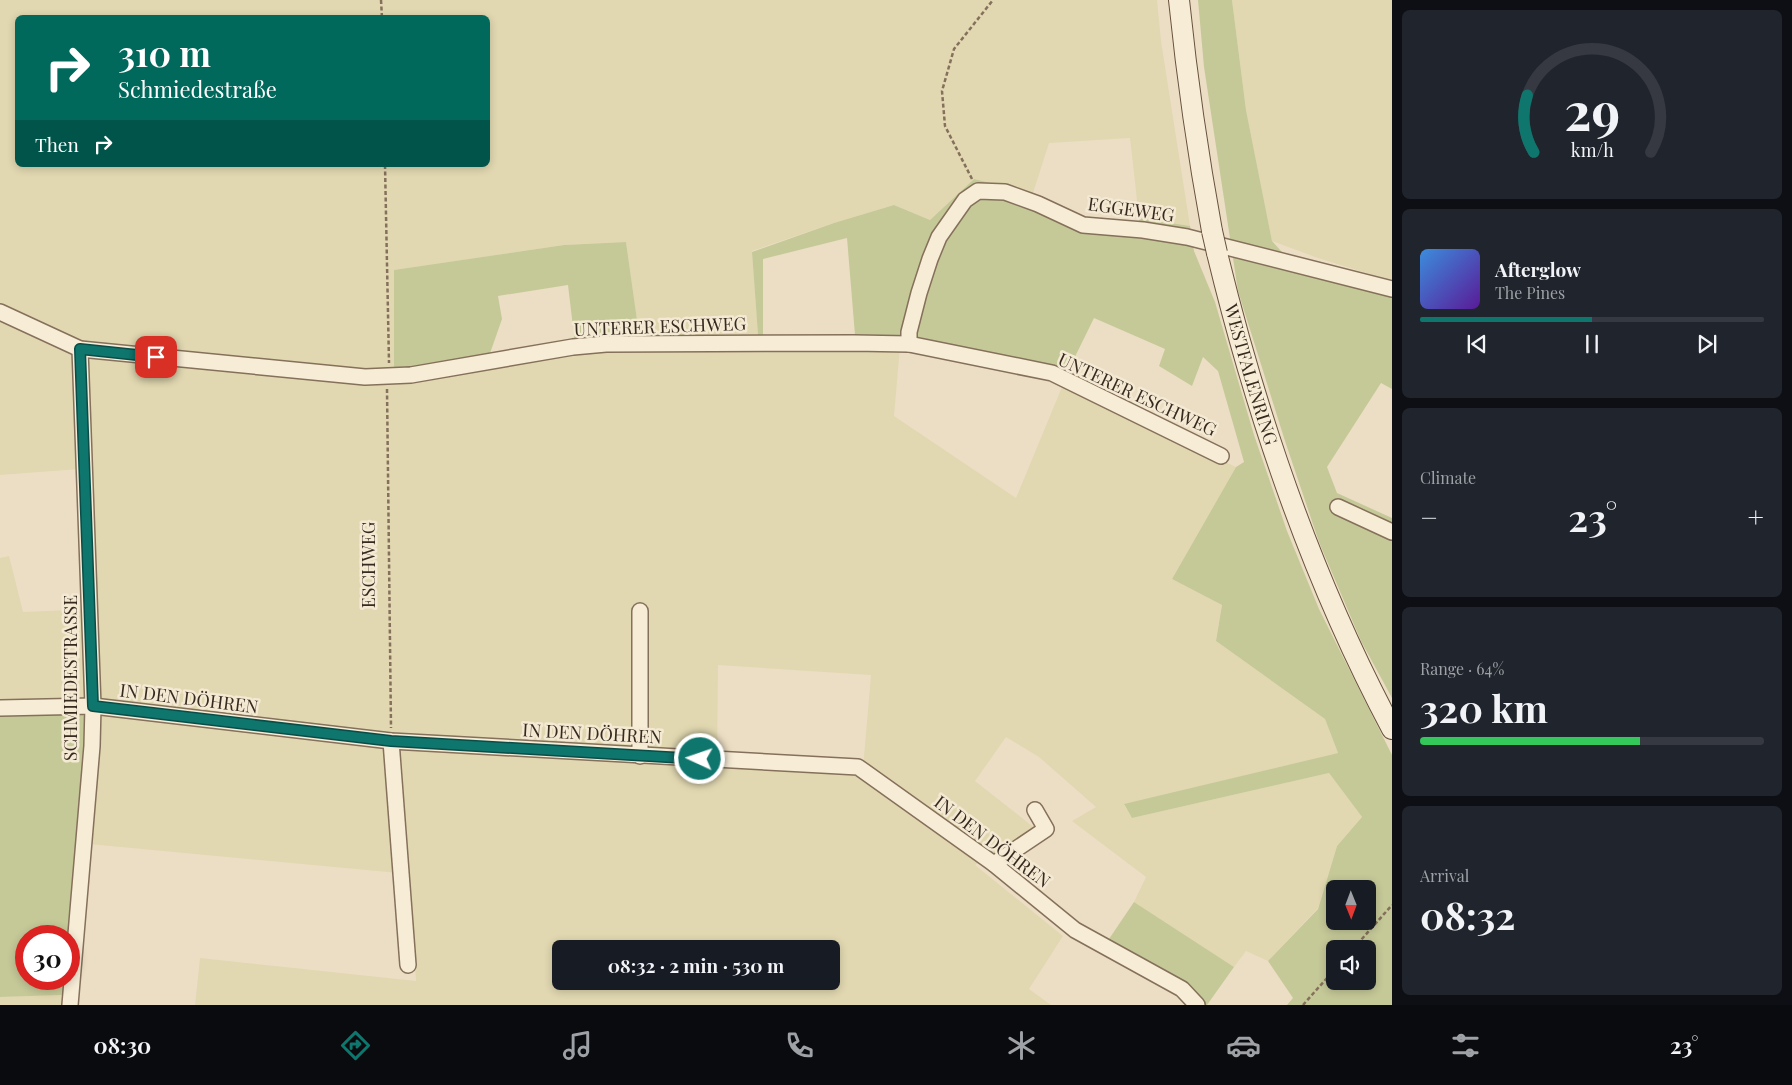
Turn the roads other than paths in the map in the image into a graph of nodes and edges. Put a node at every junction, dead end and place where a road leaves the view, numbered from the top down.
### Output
1 (1179, 0) edge
2 (1392, 289) edge
3 (0, 312) edge
4 (909, 344) junction
5 (80, 349) junction
6 (1221, 456) dead end
7 (1338, 507) dead end
8 (1392, 532) edge
9 (640, 611) dead end
10 (93, 706) junction
11 (0, 708) edge
12 (1392, 729) edge
13 (391, 741) junction
14 (640, 756) junction
15 (1034, 810) dead end
16 (994, 864) junction
17 (408, 965) dead end
18 (70, 1005) edge
19 (1196, 1005) edge

1 - 12 main road, WESTFALENRING, bridge
2 - 4 street, EGGEWEG
3 - 5 street, UNTERER ESCHWEG
4 - 5 street, UNTERER ESCHWEG
4 - 6 street, UNTERER ESCHWEG
5 - 10 street, SCHMIEDESTRASSE
7 - 8 street
9 - 14 street
10 - 11 street, IN DEN DÖHREN
10 - 13 street, IN DEN DÖHREN
10 - 18 street, SCHMIEDESTRASSE
13 - 14 street, IN DEN DÖHREN
13 - 17 street
14 - 16 street, IN DEN DÖHREN
15 - 16 street
16 - 19 street, IN DEN DÖHREN

